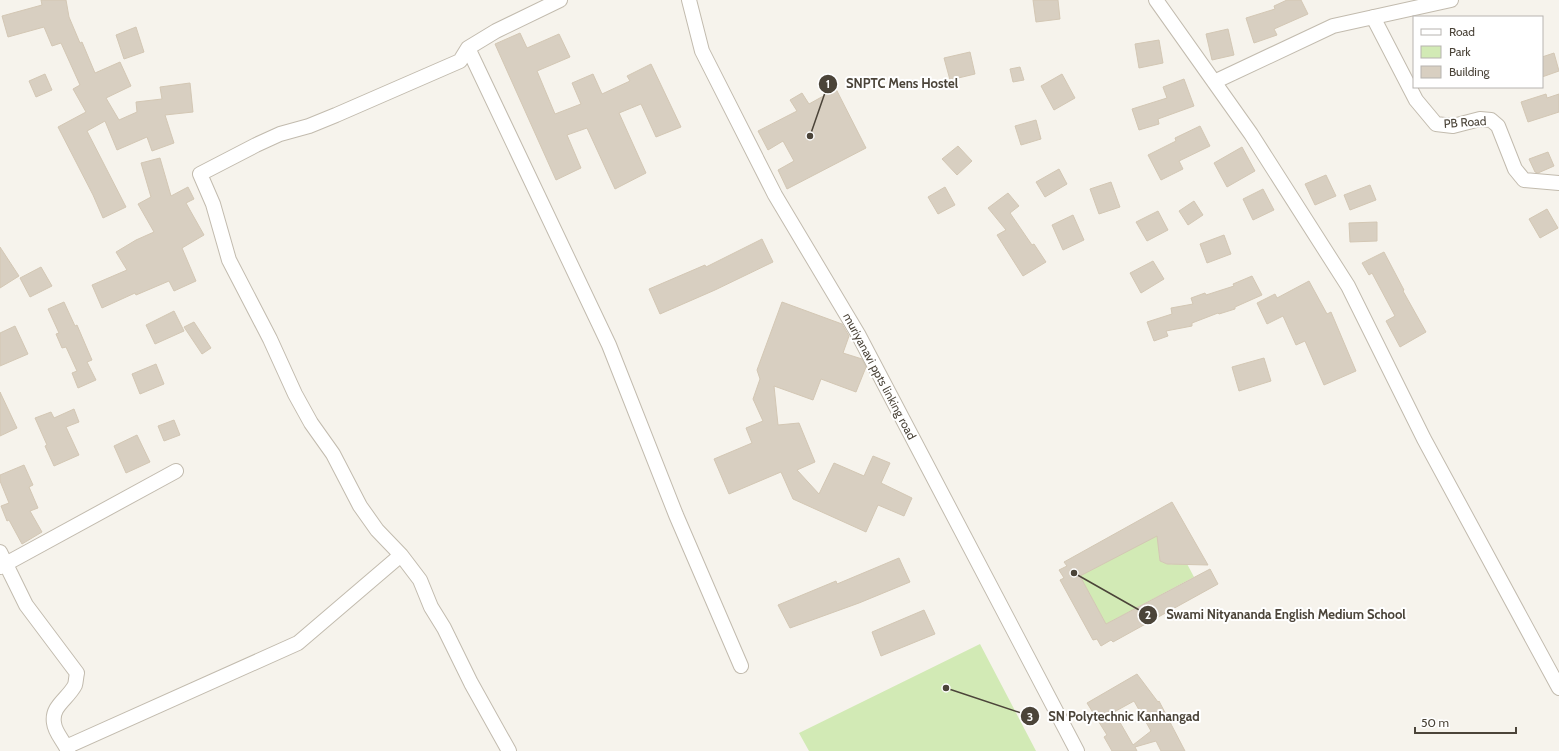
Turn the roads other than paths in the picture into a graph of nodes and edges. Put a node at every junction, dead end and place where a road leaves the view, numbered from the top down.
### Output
1 (560, 0) edge
2 (689, 0) edge
3 (1156, 0) edge
4 (1451, 0) edge
5 (1373, 17) junction
6 (468, 48) junction
7 (1214, 82) junction
8 (1559, 183) edge
9 (176, 471) dead end
10 (401, 555) junction
11 (2, 561) edge
12 (741, 666) dead end
13 (1559, 688) edge
14 (67, 749) edge
15 (509, 751) edge
16 (1077, 751) edge

1 - 6 street
2 - 16 street, muriyanavi ppts linking road
3 - 7 street
4 - 5 street
5 - 7 street
5 - 8 street, PB Road
6 - 10 street
6 - 12 street
7 - 13 street
9 - 11 street
10 - 14 street
10 - 15 street
11 - 14 street

